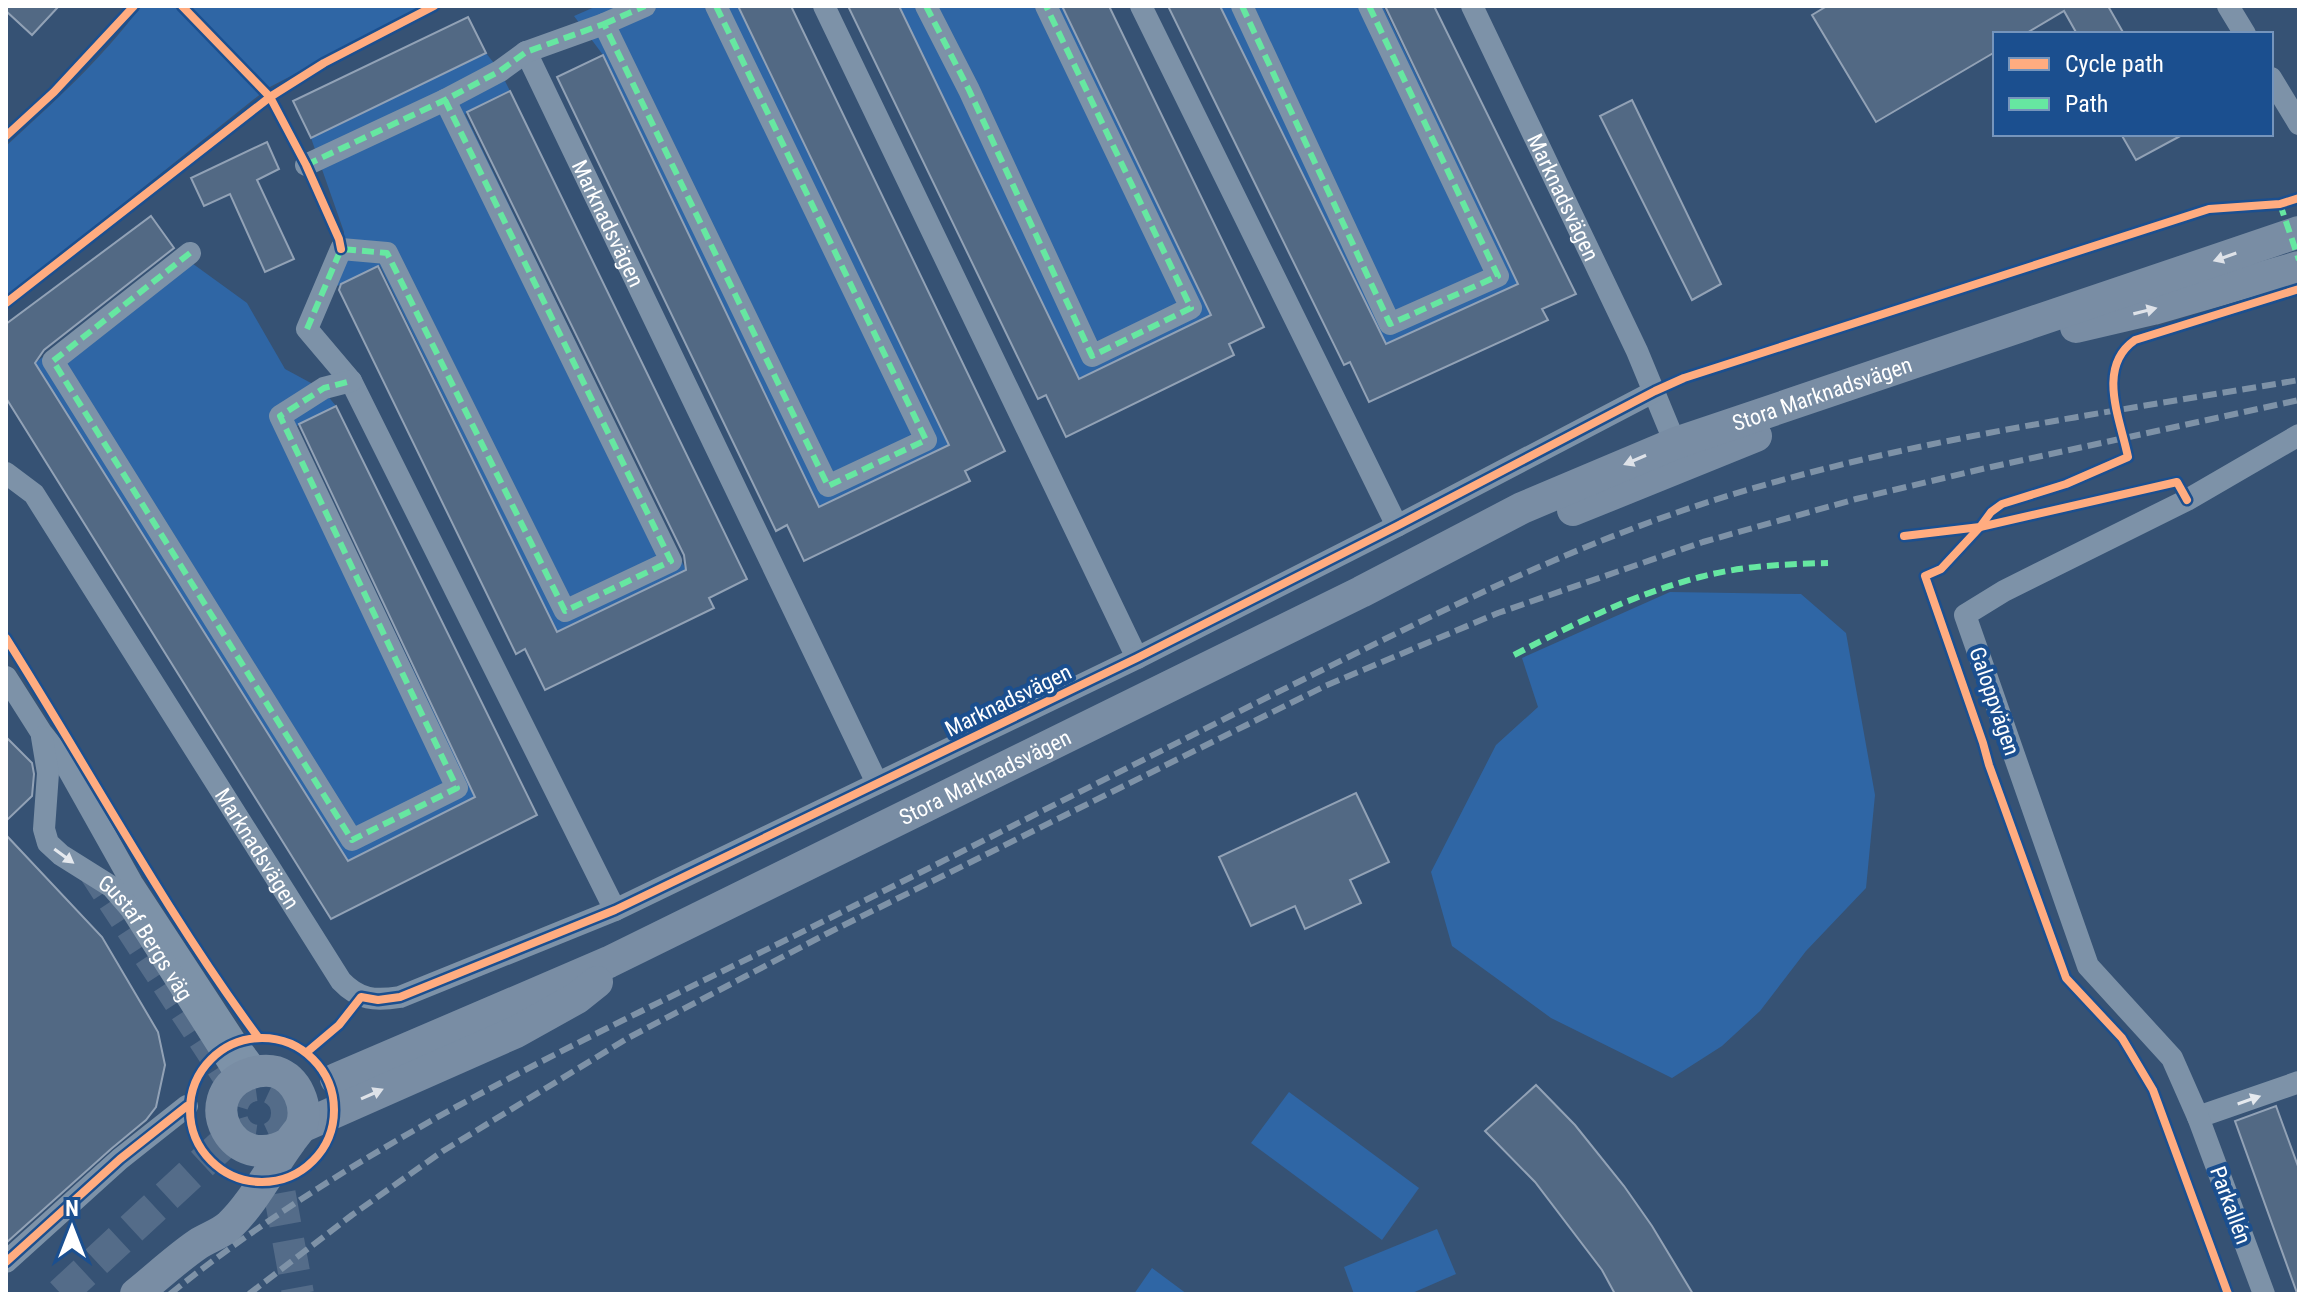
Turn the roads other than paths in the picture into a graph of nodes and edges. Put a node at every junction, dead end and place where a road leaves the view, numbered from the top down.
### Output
1 (645, 6) edge
2 (716, 6) edge
3 (824, 6) edge
4 (926, 6) edge
5 (1046, 6) edge
6 (1141, 6) edge
7 (1242, 6) edge
8 (1369, 6) edge
9 (1472, 6) edge
10 (2228, 6) edge
11 (604, 24) junction
12 (2244, 32) edge
13 (526, 52) junction
14 (2273, 81) edge
15 (445, 100) junction
16 (2299, 124) edge
17 (306, 165) dead end
18 (2299, 232) edge
19 (190, 253) dead end
20 (2299, 267) edge
21 (351, 381) junction
22 (1655, 391) junction
23 (2299, 435) edge
24 (1680, 455) junction
25 (6, 473) edge
26 (1397, 526) junction
27 (1137, 658) junction
28 (6, 677) edge
29 (41, 732) junction
30 (877, 783) junction
31 (47, 813) junction
32 (97, 818) junction
33 (615, 910) junction
34 (609, 962) junction
35 (248, 1074) junction
36 (336, 1079) dead end
37 (291, 1081) junction
38 (2299, 1082) edge
39 (187, 1106) dead end
40 (2198, 1117) junction
41 (295, 1135) junction
42 (243, 1148) junction
43 (197, 1244) junction
44 (6, 1262) edge
45 (136, 1294) edge
46 (2264, 1294) edge

1 - 11 street
2 - 11 street
3 - 27 street
4 - 5 street
6 - 26 street
7 - 8 street
9 - 22 street, Marknadsvägen
10 - 12 street
11 - 13 street
13 - 15 street
13 - 30 street, Marknadsvägen
14 - 16 street
15 - 17 street
15 - 21 street
18 -> 24 street, Stora Marknadsvägen
19 - 21 street
24 -> 20 street, Stora Marknadsvägen
21 - 33 street
22 - 24 street, Marknadsvägen
22 - 26 street, Marknadsvägen
23 - 40 street, Galoppvägen
24 - 34 street, Stora Marknadsvägen
25 - 33 street, Marknadsvägen
26 - 27 street, Marknadsvägen
27 - 30 street, Marknadsvägen
28 - 29 street, Gustaf Bergs väg
29 - 31 street, Gustaf Bergs väg
29 - 32 street, Gustaf Bergs väg
30 - 33 street, Marknadsvägen
31 - 32 street
31 -> 35 street, Gustaf Bergs väg
32 - 35 street, Gustaf Bergs väg
34 - 36 street, Stora Marknadsvägen
34 - 37 street, Stora Marknadsvägen
41 -> 34 street, Stora Marknadsvägen
35 - 37 street
35 - 42 street
37 - 41 street
40 -> 38 street
39 - 44 street
40 - 46 street, Parkallén
41 - 42 street
41 - 43 street
42 - 43 street
43 - 45 street

